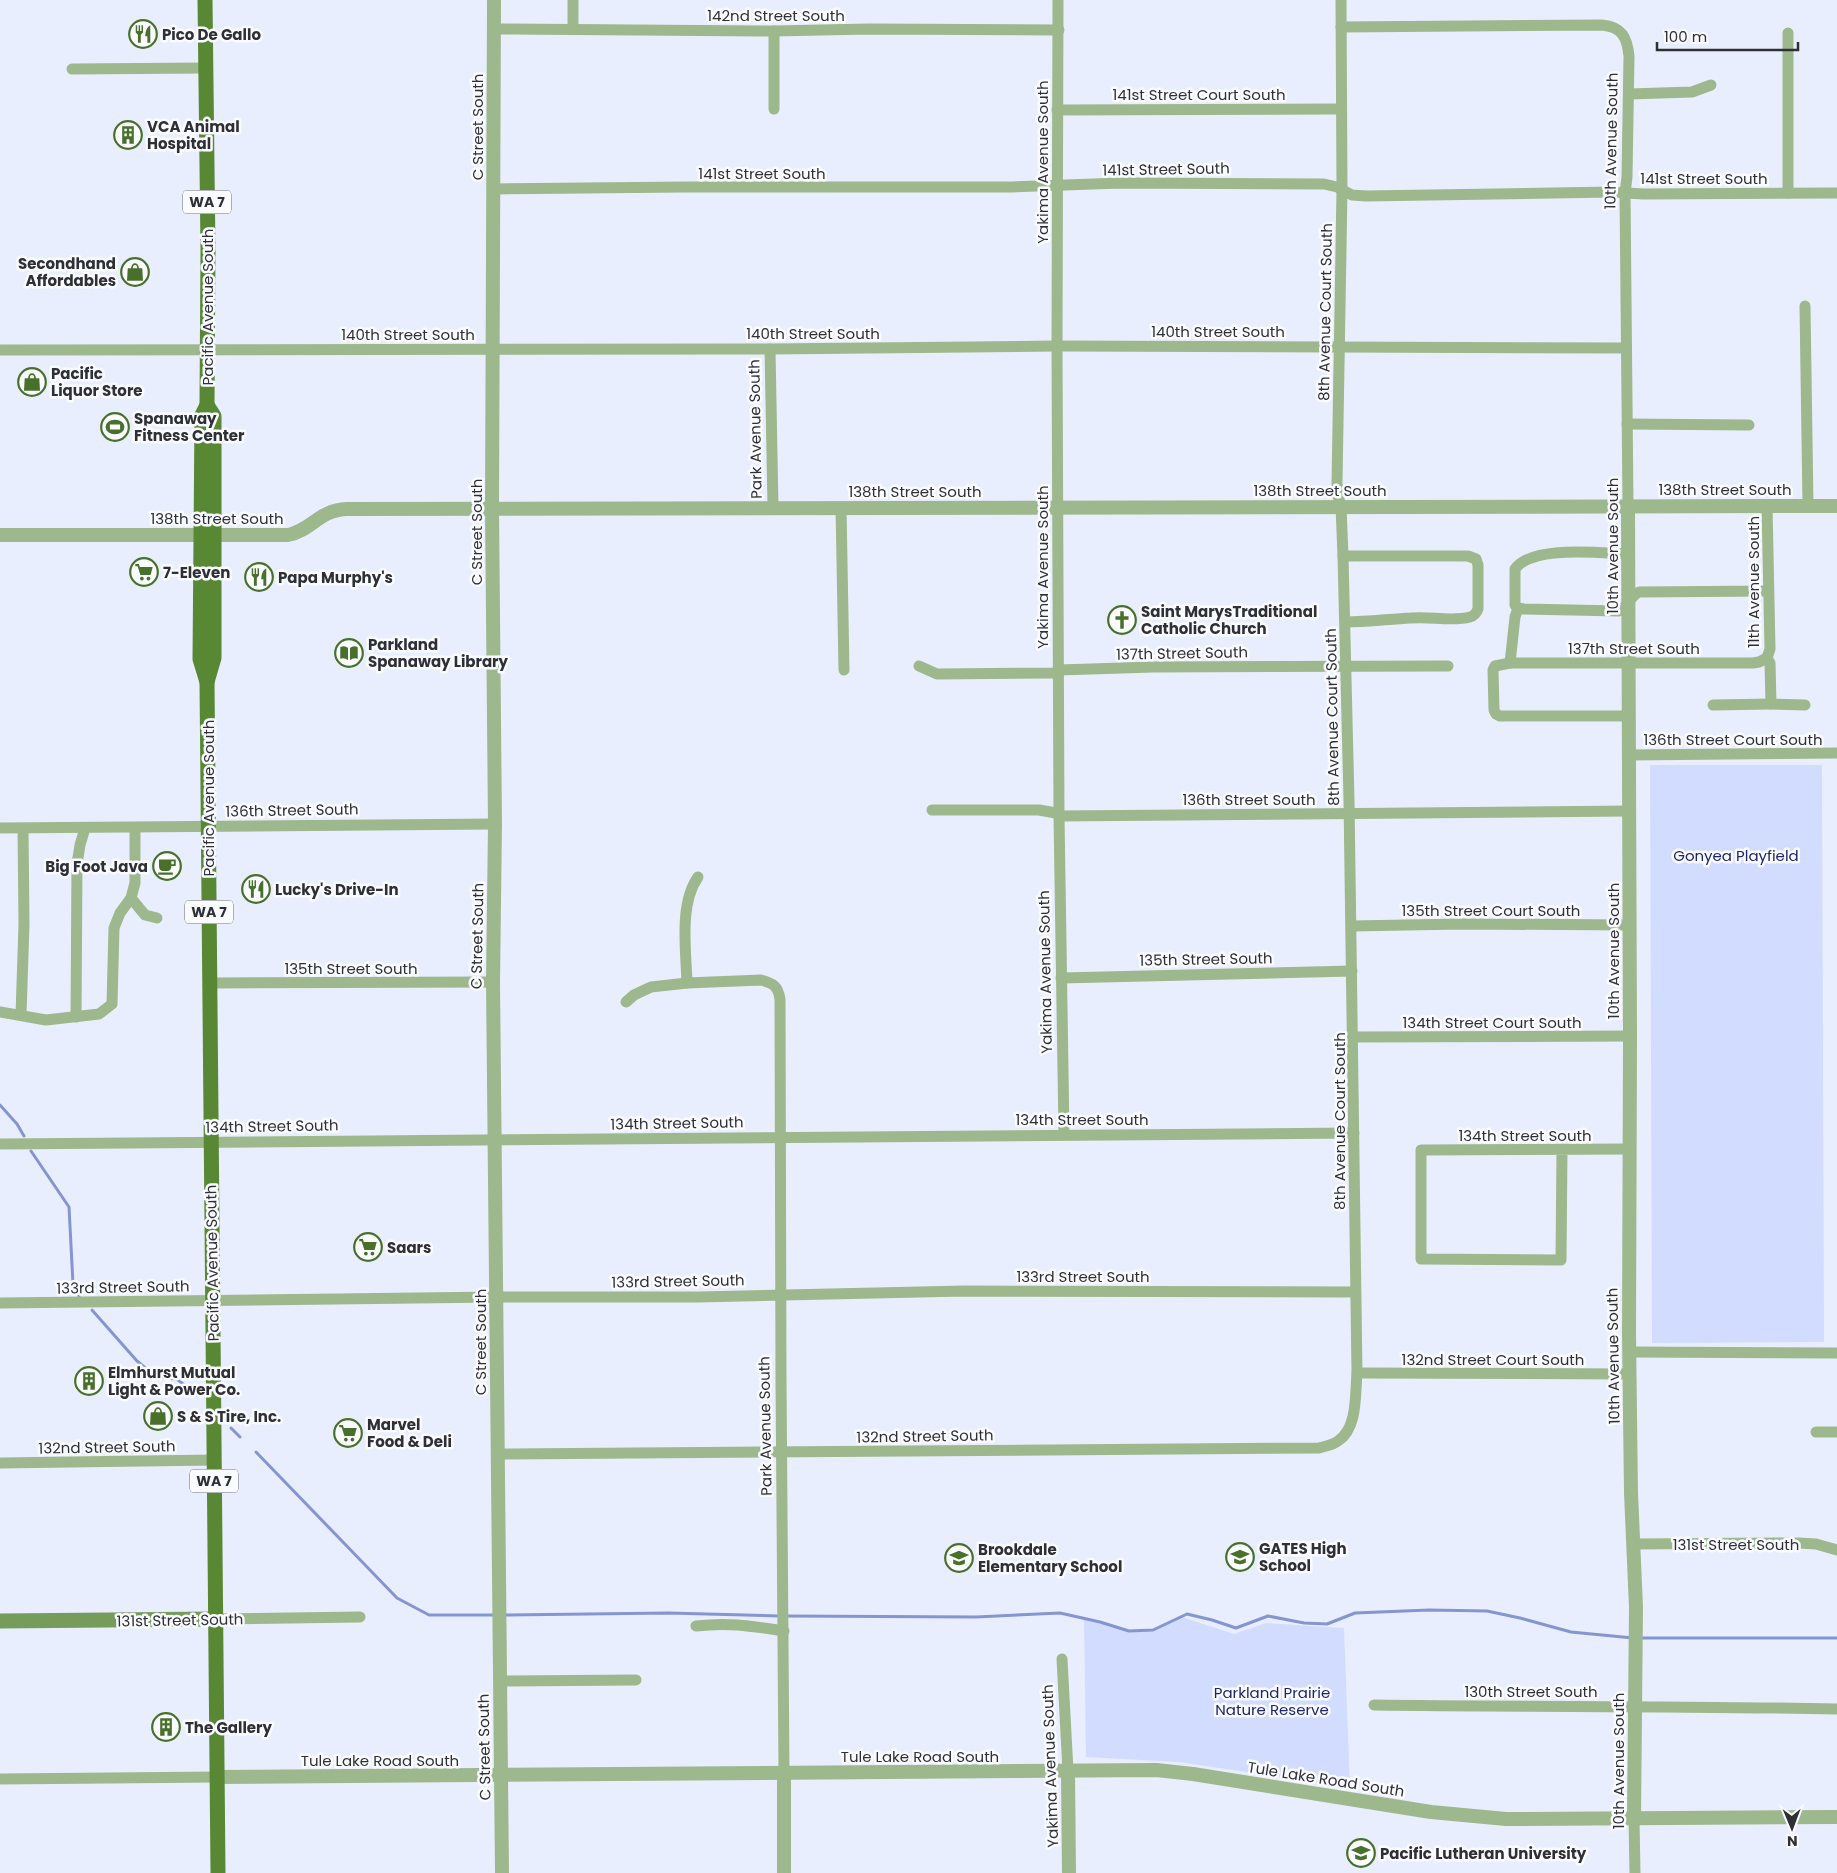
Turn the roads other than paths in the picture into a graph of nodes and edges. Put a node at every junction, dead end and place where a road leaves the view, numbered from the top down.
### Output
1 (205, 0) edge
2 (494, 0) edge
3 (573, 0) edge
4 (1058, 0) edge
5 (1341, 0) edge
6 (1341, 27) junction
7 (494, 29) junction
8 (573, 29) junction
9 (1059, 30) junction
10 (774, 31) junction
11 (1788, 33) dead end
12 (205, 68) junction
13 (72, 69) dead end
14 (1712, 85) dead end
15 (1629, 94) junction
16 (774, 109) dead end
17 (1341, 109) junction
18 (1057, 110) junction
19 (1058, 186) junction
20 (494, 189) junction
21 (1342, 190) junction
22 (1625, 193) junction
23 (1788, 193) junction
24 (1837, 193) edge
25 (1805, 306) dead end
26 (1057, 346) junction
27 (1339, 347) junction
28 (1626, 348) junction
29 (207, 349) junction
30 (493, 349) junction
31 (770, 349) junction
32 (0, 350) edge
33 (1627, 424) junction
34 (1749, 425) dead end
35 (1628, 505) junction
36 (1808, 505) junction
37 (1341, 506) junction
38 (1767, 506) junction
39 (1837, 506) edge
40 (773, 507) junction
41 (841, 507) junction
42 (1058, 507) junction
43 (492, 508) junction
44 (0, 535) edge
45 (207, 535) junction
46 (1627, 554) junction
47 (1343, 556) junction
48 (1768, 591) junction
49 (1628, 602) junction
50 (1518, 608) junction
51 (1345, 622) junction
52 (1767, 658) junction
53 (1504, 663) junction
54 (1628, 663) junction
55 (919, 666) dead end
56 (1448, 666) dead end
57 (1346, 667) junction
58 (844, 670) dead end
59 (1059, 670) junction
60 (1771, 704) junction
61 (1713, 705) dead end
62 (1805, 705) dead end
63 (1628, 716) junction
64 (1837, 753) edge
65 (1629, 755) junction
66 (932, 810) dead end
67 (1629, 811) junction
68 (1349, 813) junction
69 (1059, 816) junction
70 (495, 824) junction
71 (208, 826) junction
72 (0, 828) edge
73 (85, 828) junction
74 (135, 828) junction
75 (24, 829) junction
76 (698, 877) dead end
77 (131, 898) junction
78 (157, 918) dead end
79 (1630, 925) junction
80 (1352, 926) junction
81 (1352, 972) junction
82 (1061, 978) junction
83 (493, 982) junction
84 (210, 983) junction
85 (687, 983) junction
86 (626, 1002) dead end
87 (0, 1012) edge
88 (22, 1015) junction
89 (76, 1018) junction
90 (1630, 1036) junction
91 (1354, 1037) junction
92 (1354, 1133) junction
93 (1064, 1134) junction
94 (780, 1137) junction
95 (494, 1140) junction
96 (211, 1142) junction
97 (0, 1144) edge
98 (1562, 1149) junction
99 (1629, 1149) junction
100 (1355, 1292) junction
101 (780, 1294) junction
102 (496, 1298) junction
103 (212, 1301) junction
104 (0, 1303) edge
105 (1629, 1352) junction
106 (1837, 1352) edge
107 (1357, 1373) junction
108 (1629, 1374) junction
109 (1347, 1432) joint
110 (1816, 1432) dead end
111 (1837, 1432) edge
112 (782, 1452) junction
113 (497, 1454) junction
114 (214, 1460) junction
115 (0, 1463) edge
116 (1634, 1544) junction
117 (1837, 1550) edge
118 (360, 1617) dead end
119 (215, 1619) junction
120 (0, 1621) edge
121 (696, 1626) dead end
122 (784, 1631) junction
123 (1062, 1659) dead end
124 (636, 1680) dead end
125 (500, 1681) junction
126 (1374, 1705) dead end
127 (1635, 1706) junction
128 (1837, 1709) edge
129 (1068, 1771) junction
130 (784, 1773) junction
131 (501, 1775) junction
132 (216, 1778) junction
133 (0, 1780) edge
134 (1837, 1817) edge
135 (1634, 1818) junction
136 (218, 1873) edge
137 (502, 1873) edge
138 (784, 1873) edge
139 (1069, 1873) edge
140 (1635, 1873) edge

1 - 12 main road, Pacific Avenue South / WA 7
2 - 7 street, C Street South
3 - 8 street
4 - 9 street, Yakima Avenue South
5 - 6 street, 8th Avenue Court South
6 - 15 street, 10th Avenue South
6 - 17 street, 8th Avenue Court South
7 - 8 street, 142nd Street South
7 - 20 street, C Street South
8 - 10 street, 142nd Street South
9 - 10 street, 142nd Street South
9 - 18 street, Yakima Avenue South
10 - 16 street
11 - 23 street
12 - 13 street
12 - 29 main road, Pacific Avenue South / WA 7
14 - 15 street
15 - 22 street, 10th Avenue South
17 - 18 street, 141st Street Court South
17 - 21 street, 8th Avenue Court South
18 - 19 street, Yakima Avenue South
19 - 20 street, 141st Street South
19 - 21 street, 141st Street South
19 - 26 street, Yakima Avenue South
20 - 30 street, C Street South
21 - 22 street, 141st Street South
21 - 27 street, 8th Avenue Court South
22 - 23 street, 141st Street South
22 - 28 street, 10th Avenue South
23 - 24 street, 141st Street South
25 - 36 street
26 - 27 street, 140th Street South
26 - 31 street, 140th Street South
26 - 42 street, Yakima Avenue South
27 - 28 street, 140th Street South
27 - 37 street, 8th Avenue Court South
28 - 33 street, 10th Avenue South
29 - 30 street, 140th Street South
29 - 32 street, 140th Street South
29 - 45 main road, Pacific Avenue South / WA 7
30 - 31 street, 140th Street South
30 - 43 street, C Street South
31 - 40 street, Park Avenue South
33 - 34 street
33 - 35 street, 10th Avenue South
35 - 37 street, 138th Street South
35 - 38 street, 138th Street South
35 - 46 street, 10th Avenue South
36 - 38 street, 138th Street South
36 - 39 street, 138th Street South
37 - 42 street, 138th Street South
37 - 47 street, 8th Avenue Court South
38 - 48 street, 11th Avenue South
40 - 41 street, 138th Street South
40 - 43 street, 138th Street South
41 - 42 street, 138th Street South
41 - 58 street
42 - 59 street, Yakima Avenue South
43 - 45 street, 138th Street South
43 - 70 street, C Street South
44 - 45 street, 138th Street South
45 - 71 main road, Pacific Avenue South / WA 7
46 - 49 street, 10th Avenue South
46 - 50 street, 136th Street Court South
47 - 51 street, 8th Avenue Court South
47 - 51 street
48 - 49 street
48 - 52 street, 11th Avenue South
49 - 50 street
49 - 54 street, 10th Avenue South
50 - 53 street, 136th Street Court South
51 - 57 street, 8th Avenue Court South
52 - 54 street, 137th Street South
52 - 60 street, 11th Avenue South
53 - 54 street, 137th Street South
53 - 63 street, 136th Street Court South
54 - 63 street, 10th Avenue South
55 - 59 street, 137th Street South
56 - 57 street, 137th Street South
57 - 59 street, 137th Street South
57 - 68 street, 8th Avenue Court South
59 - 69 street, Yakima Avenue South
60 - 61 street
60 - 62 street
63 - 65 street, 10th Avenue South
64 - 65 street, 136th Street Court South
65 - 67 street, 10th Avenue South
66 - 69 street, 136th Street South
67 - 68 street, 136th Street South
67 - 79 street, 10th Avenue South
68 - 69 street, 136th Street South
68 - 80 street, 8th Avenue Court South
69 - 82 street, Yakima Avenue South
70 - 71 street, 136th Street South
70 - 83 street, C Street South
71 - 74 street, 136th Street South
71 - 84 main road, Pacific Avenue South / WA 7
72 - 75 street, 136th Street South
73 - 74 street, 136th Street South
73 - 75 street, 136th Street South
73 - 89 street
74 - 77 street
75 - 88 street
76 - 85 street
77 - 78 street
77 - 89 street
79 - 80 street, 135th Street Court South
79 - 90 street, 10th Avenue South
80 - 81 street, 8th Avenue Court South
81 - 82 street, 135th Street South
81 - 91 street, 8th Avenue Court South
82 - 93 street, Yakima Avenue South
83 - 84 street, 135th Street South
83 - 95 street, C Street South
84 - 96 main road, Pacific Avenue South / WA 7
85 - 86 street
85 - 94 street, Park Avenue South
87 - 88 street
88 - 89 street
90 - 91 street, 134th Street Court South
90 - 99 street, 10th Avenue South
91 - 92 street, 8th Avenue Court South
92 - 93 street, 134th Street South
92 - 100 street, 8th Avenue Court South
93 - 94 street, 134th Street South
94 - 95 street, 134th Street South
94 - 101 street, Park Avenue South
95 - 96 street, 134th Street South
95 - 102 street, C Street South
96 - 97 street, 134th Street South
96 - 103 main road, Pacific Avenue South / WA 7
98 - 98 street, 134th Street South
98 - 99 street, 134th Street South
99 - 105 street, 10th Avenue South
100 - 101 street, 133rd Street South
100 - 107 street, 8th Avenue Court South
101 - 102 street, 133rd Street South
101 - 112 street, Park Avenue South
102 - 103 street, 133rd Street South
102 - 113 street, C Street South
103 - 104 street, 133rd Street South
103 - 114 main road, Pacific Avenue South / WA 7
105 - 106 street
105 - 108 street, 10th Avenue South
107 - 108 street, 132nd Street Court South
107 - 109 street, 8th Avenue Court South
108 - 116 street, 10th Avenue South
109 - 112 street, 132nd Street South
110 - 111 street
112 - 113 street, 132nd Street South
112 - 122 street, Park Avenue South
113 - 125 street, C Street South
114 - 115 street, 132nd Street South
114 - 119 main road, Pacific Avenue South / WA 7
116 - 117 street, 131st Street South
116 - 127 street, 10th Avenue South
118 - 119 street, 131st Street South
119 - 120 main road, 131st Street South
119 - 132 main road, Pacific Avenue South / WA 7
121 - 122 street
122 - 130 street, Park Avenue South
123 - 129 street, Yakima Avenue South
124 - 125 street
125 - 131 street, C Street South
126 - 127 street, 130th Street South
127 - 128 street, 130th Street South
127 - 135 street, 10th Avenue South
129 - 130 street, Tule Lake Road South
129 - 135 street, Tule Lake Road South
129 - 139 street, Yakima Avenue South
130 - 131 street, Tule Lake Road South
130 - 138 street, Park Avenue South
131 - 132 street, Tule Lake Road South
131 - 137 street, C Street South
132 - 133 street, Tule Lake Road South
132 - 136 main road, Pacific Avenue South / WA 7
134 - 135 street, Tule Lake Road South
135 - 140 street, 10th Avenue South

